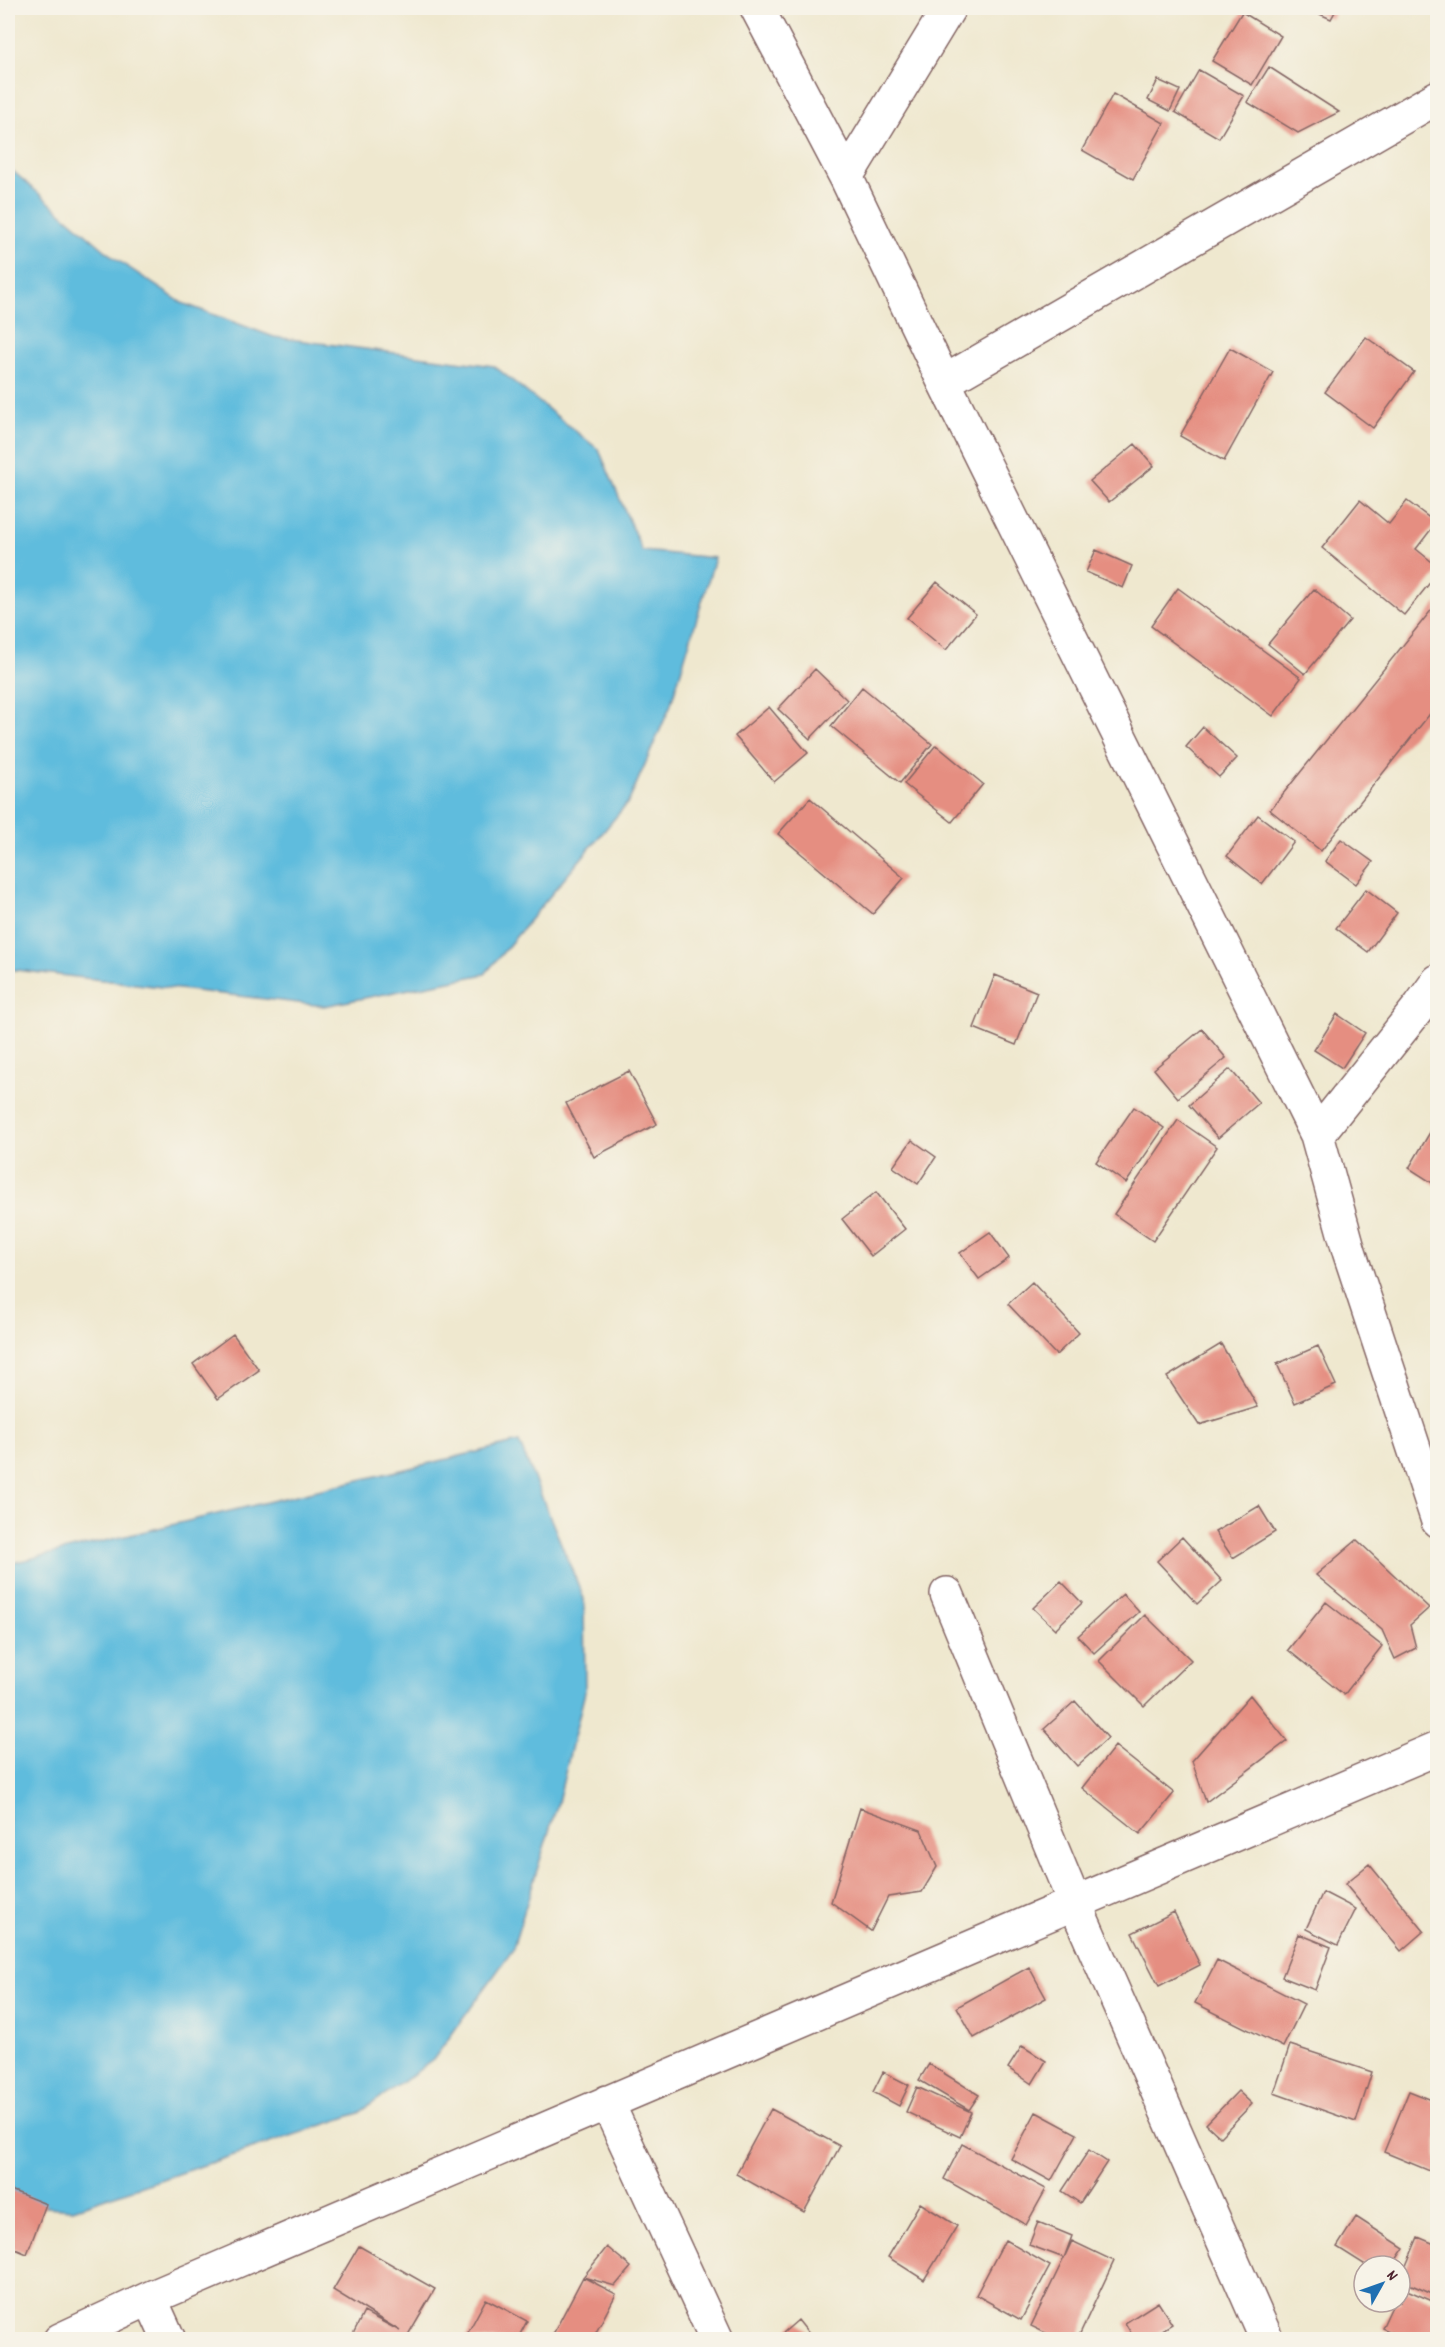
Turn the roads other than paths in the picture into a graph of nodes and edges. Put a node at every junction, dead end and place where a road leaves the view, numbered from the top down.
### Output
1 (757, 8) edge
2 (949, 8) edge
3 (1437, 97) edge
4 (846, 177) junction
5 (944, 382) junction
6 (1437, 981) edge
7 (1317, 1135) junction
8 (1437, 1521) edge
9 (947, 1594) dead end
10 (1437, 1748) edge
11 (1075, 1904) junction
12 (607, 2103) junction
13 (150, 2298) junction
14 (60, 2340) edge
15 (169, 2340) edge
16 (717, 2340) edge
17 (1267, 2340) edge

1 - 4 street
2 - 4 street
3 - 5 street
4 - 5 street
5 - 7 street
6 - 7 street
7 - 8 street
9 - 11 street
10 - 11 street
11 - 12 street
11 - 17 street
12 - 13 street
12 - 16 street
13 - 14 street
13 - 15 street

